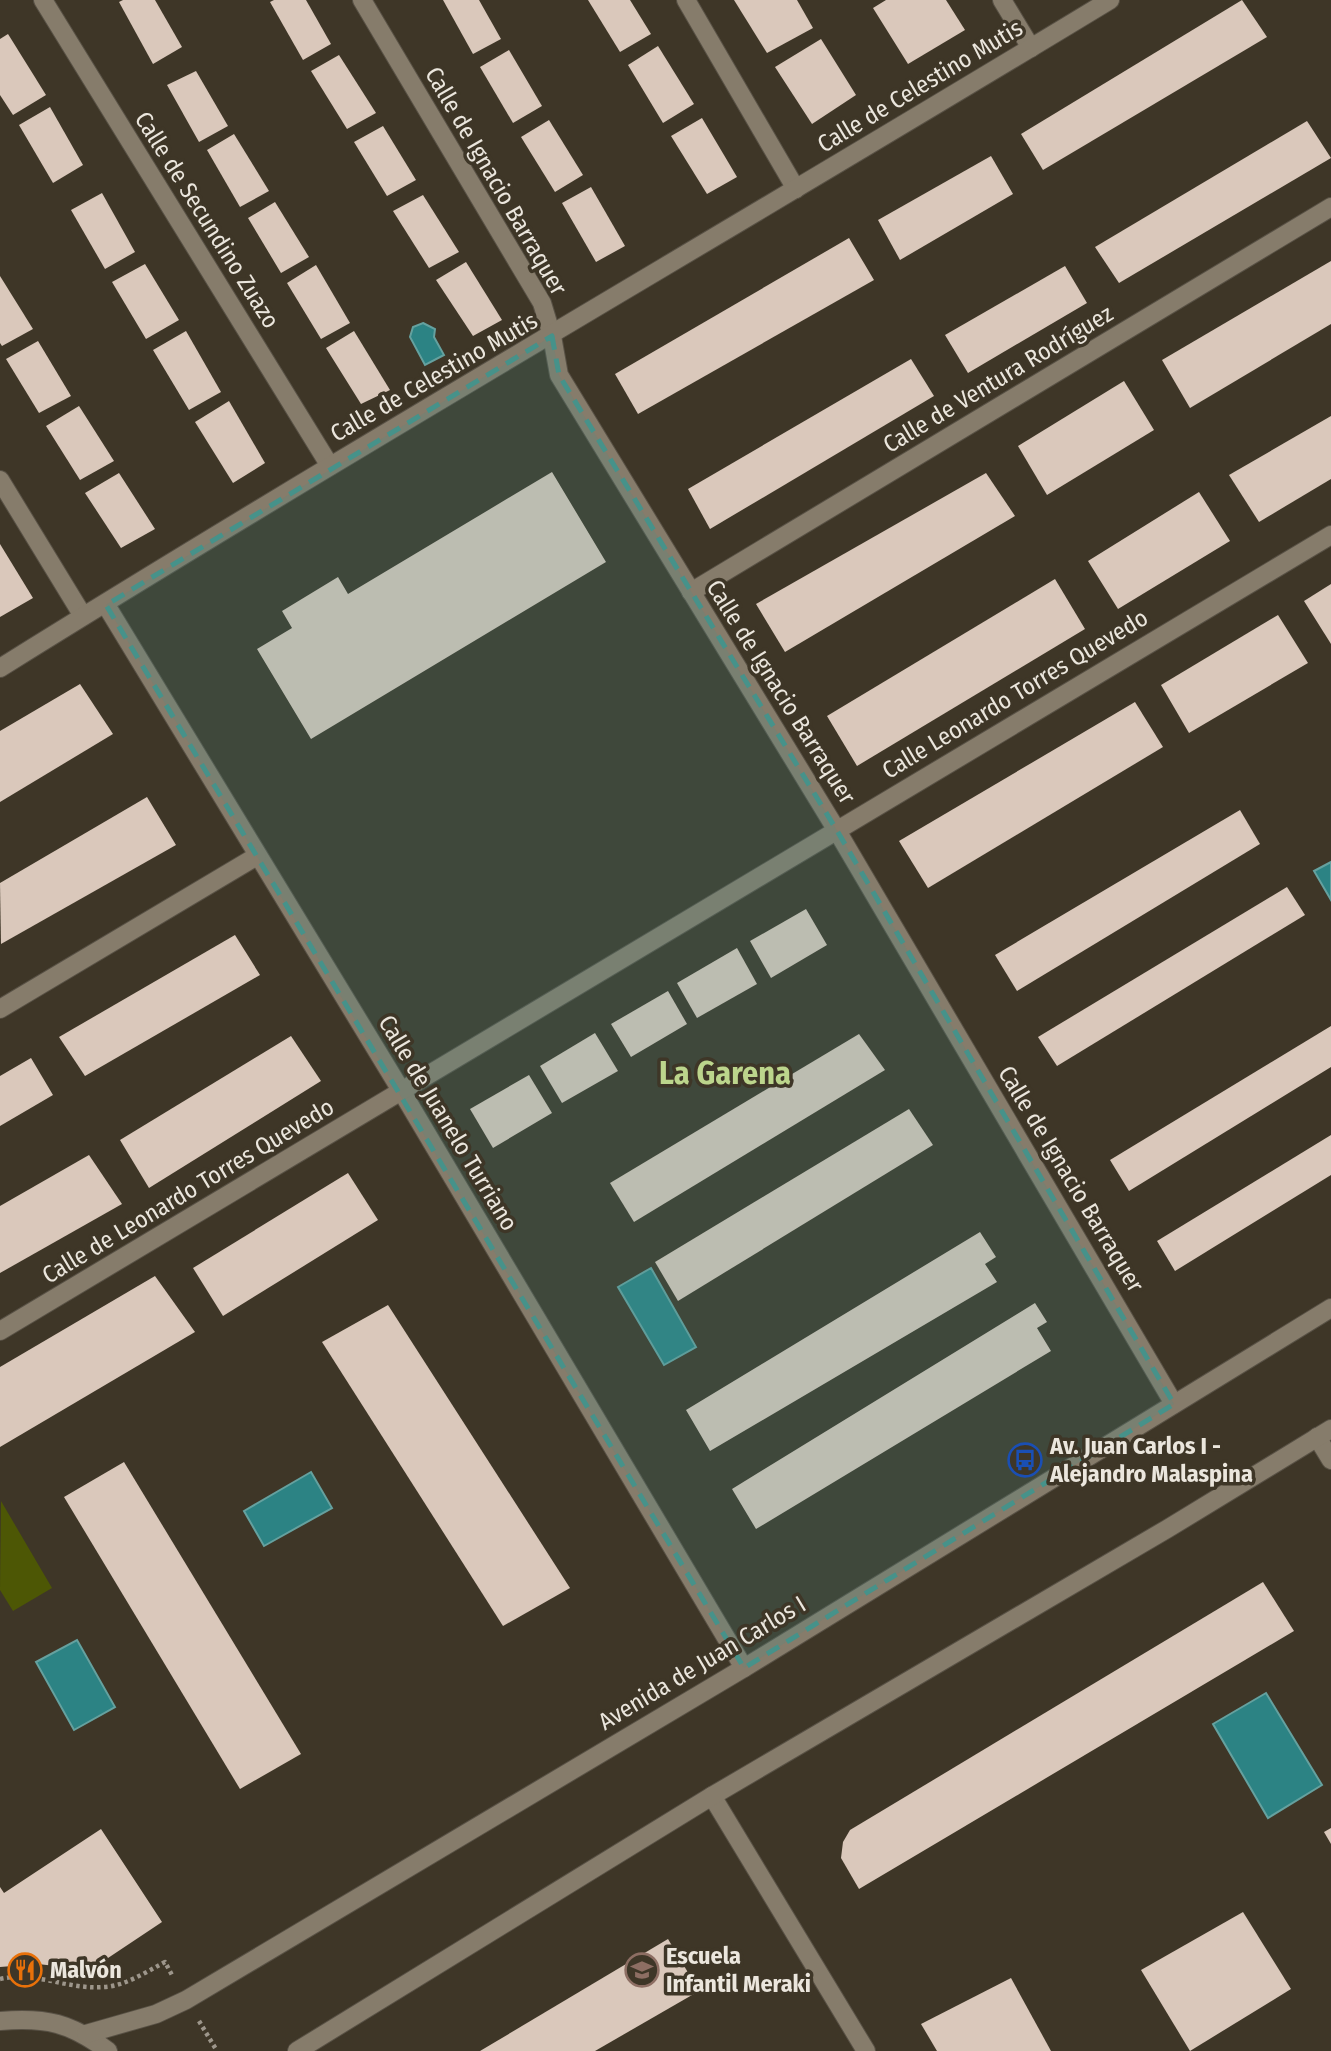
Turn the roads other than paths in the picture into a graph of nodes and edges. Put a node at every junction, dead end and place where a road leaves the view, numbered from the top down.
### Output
1 (43, 0) edge
2 (362, 0) edge
3 (686, 0) edge
4 (1002, 0) edge
5 (1110, 0) edge
6 (1031, 48) junction
7 (796, 188) junction
8 (1331, 207) edge
9 (552, 336) junction
10 (330, 466) junction
11 (0, 480) edge
12 (1331, 535) edge
13 (691, 592) junction
14 (106, 605) junction
15 (83, 616) junction
16 (0, 668) edge
17 (836, 829) junction
18 (257, 856) junction
19 (0, 1009) edge
20 (402, 1092) junction
21 (1331, 1308) edge
22 (0, 1332) edge
23 (1174, 1404) junction
24 (1324, 1433) edge
25 (1331, 1460) edge
26 (744, 1668) junction
27 (712, 1796) junction
28 (0, 2021) edge
29 (86, 2034) junction
30 (108, 2051) edge
31 (297, 2051) edge
32 (866, 2051) edge

1 - 10 street, Calle de Secundino Zuazo
2 - 9 street, Calle de Ignacio Barraquer
3 - 7 street
4 - 6 street
5 - 6 street, Calle de Celestino Mutis
6 - 7 street, Calle de Celestino Mutis
7 - 9 street, Calle de Celestino Mutis
8 - 13 street, Calle de Ventura Rodríguez
9 - 10 street, Calle de Celestino Mutis
9 - 13 street, Calle de Ignacio Barraquer
10 - 14 street, Calle de Celestino Mutis
11 - 15 street
12 - 17 street, Calle Leonardo Torres Quevedo
13 - 17 street, Calle de Ignacio Barraquer
14 - 15 street, Calle de Celestino Mutis
14 - 18 street, Calle de Juanelo Turriano
15 - 16 street, Calle de Celestino Mutis
17 - 20 street, Calle Leonardo Torres Quevedo
17 - 23 street, Calle de Ignacio Barraquer
18 - 19 street
18 - 20 street, Calle de Juanelo Turriano
20 - 22 street, Calle de Leonardo Torres Quevedo
20 - 26 street, Calle de Juanelo Turriano
21 - 23 street, Avenida de Juan Carlos I
23 - 26 street, Avenida de Juan Carlos I
24 - 25 street
24 - 27 street
26 - 29 street, Avenida de Juan Carlos I
27 - 31 street
27 - 32 street
28 - 29 street
29 - 30 street

